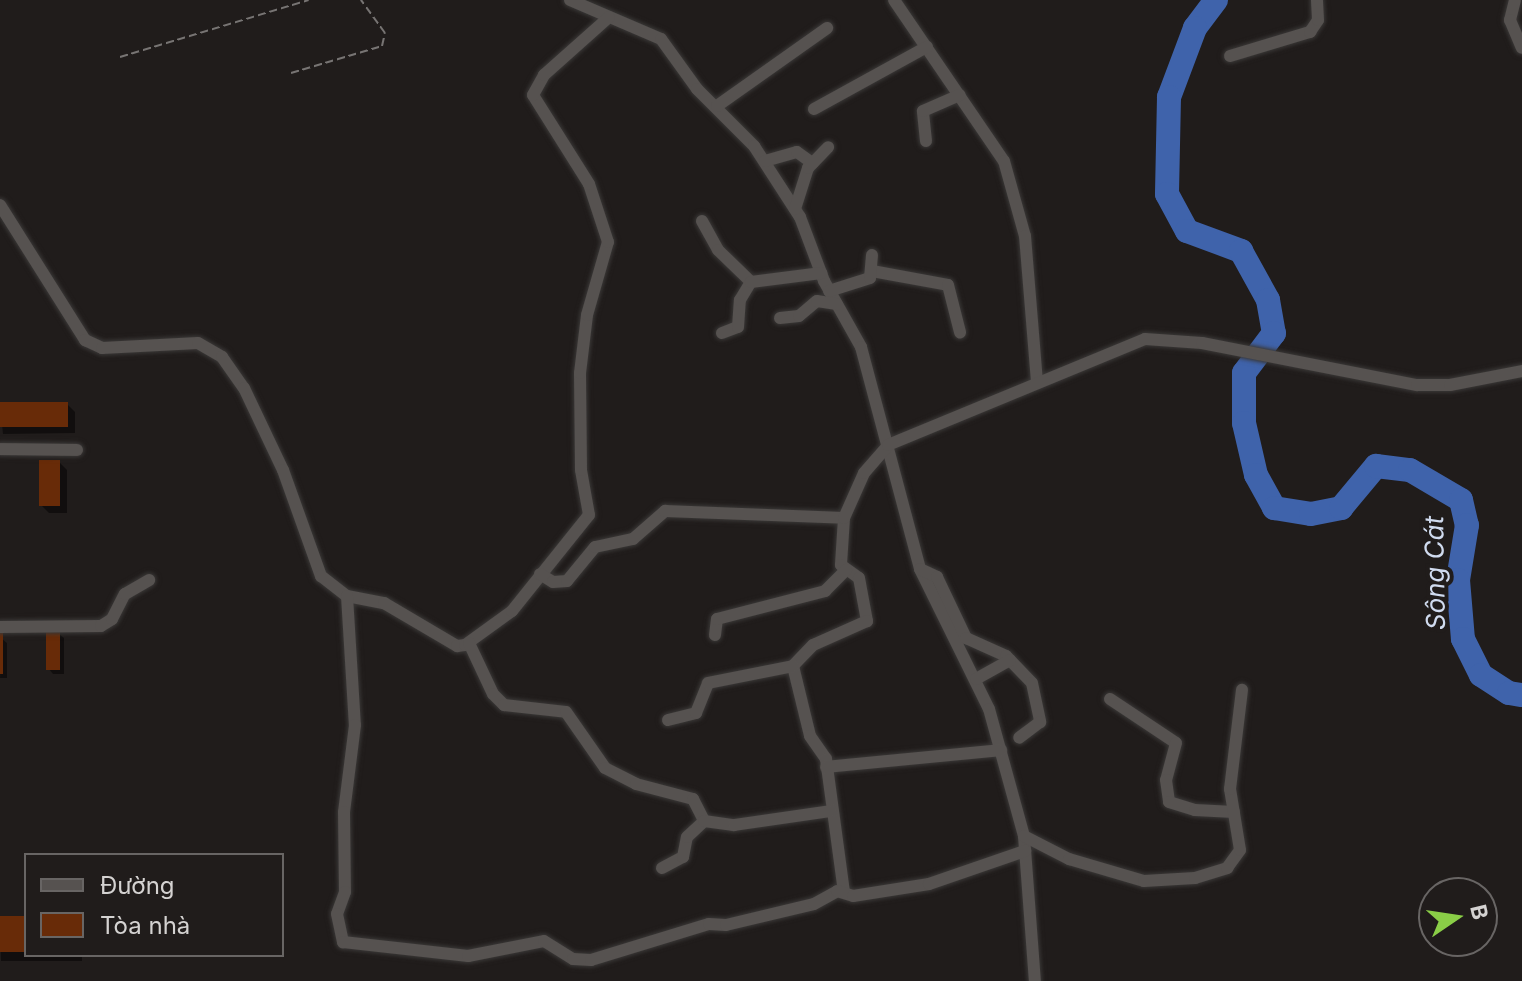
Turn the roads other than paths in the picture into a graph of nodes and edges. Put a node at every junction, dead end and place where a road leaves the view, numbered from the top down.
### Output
1 (570, 0) edge
2 (894, 0) edge
3 (1317, 0) edge
4 (1515, 0) edge
5 (609, 17) junction
6 (827, 28) dead end
7 (927, 47) junction
8 (1522, 48) edge
9 (1230, 56) dead end
10 (960, 95) junction
11 (717, 106) junction
12 (814, 109) dead end
13 (926, 141) dead end
14 (828, 147) dead end
15 (765, 161) junction
16 (812, 163) junction
17 (0, 205) edge
18 (795, 209) junction
19 (702, 221) dead end
20 (872, 255) dead end
21 (872, 271) junction
22 (821, 273) junction
23 (751, 282) junction
24 (829, 291) junction
25 (837, 304) junction
26 (780, 318) dead end
27 (960, 332) dead end
28 (722, 333) dead end
29 (1522, 371) edge
30 (1037, 381) junction
31 (888, 445) junction
32 (0, 449) edge
33 (77, 450) dead end
34 (844, 518) junction
35 (920, 569) junction
36 (846, 570) junction
37 (540, 574) junction
38 (149, 580) dead end
39 (347, 596) junction
40 (0, 627) edge
41 (715, 635) dead end
42 (469, 643) junction
43 (1010, 660) junction
44 (793, 666) junction
45 (976, 679) junction
46 (1242, 690) dead end
47 (1110, 699) dead end
48 (668, 720) dead end
49 (1019, 738) dead end
50 (1001, 750) junction
51 (826, 767) junction
52 (831, 811) junction
53 (1234, 812) junction
54 (704, 821) junction
55 (1024, 836) junction
56 (1025, 851) junction
57 (662, 868) dead end
58 (844, 892) junction
59 (1035, 981) edge

1 - 5 street
2 - 7 street
3 - 9 street
4 - 8 street
5 - 11 street
5 - 37 street
6 - 11 street
7 - 10 street
7 - 12 street
10 - 13 street
10 - 30 street
11 - 15 street
14 - 16 street
15 - 16 street
15 - 18 street
16 - 18 street
17 - 39 street
18 - 22 street
19 - 23 street
20 - 21 street
21 - 24 street
21 - 27 street
22 - 23 street
22 - 24 street
23 - 28 street
24 - 25 street
25 - 26 street
25 - 31 street
29 - 30 street
30 - 31 street
31 - 34 street
31 - 35 street
32 - 33 street
34 - 36 street
34 - 37 street
35 - 43 street
35 - 45 street
36 - 41 street
36 - 44 street
37 - 42 street
38 - 40 street
39 - 42 street
39 - 58 street
42 - 54 street
43 - 45 street
43 - 49 street
44 - 48 street
44 - 51 street
45 - 50 street
46 - 53 street
47 - 53 street
50 - 51 street
50 - 55 street
51 - 52 street
52 - 54 street
52 - 58 street
53 - 55 street
54 - 57 street
55 - 56 street
56 - 58 street
56 - 59 street

